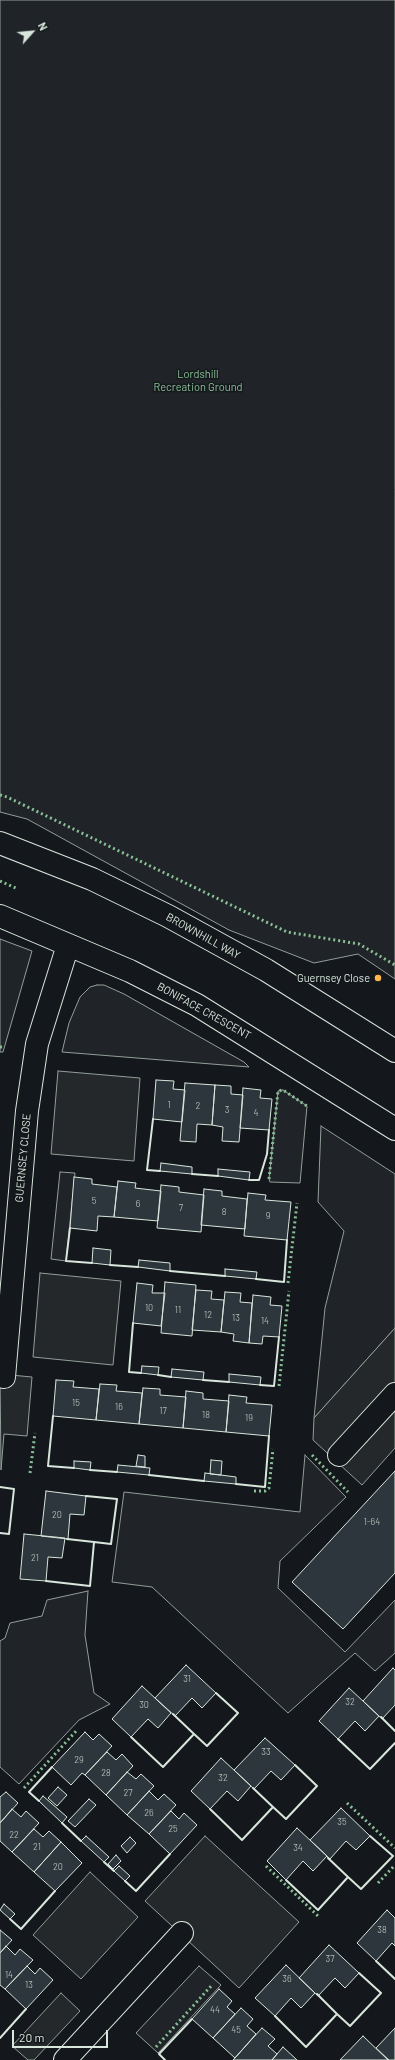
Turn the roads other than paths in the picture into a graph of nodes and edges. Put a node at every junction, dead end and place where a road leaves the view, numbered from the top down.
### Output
1 (0, 843) edge
2 (0, 916) edge
3 (68, 945) junction
4 (395, 1052) edge
5 (395, 1129) edge
6 (4, 1377) dead end
7 (395, 1394) edge
8 (339, 1455) dead end
9 (182, 1933) dead end
10 (65, 2060) edge

1 - 4 street, BROWNHILL WAY
2 - 3 street, BONIFACE CRESCENT
3 - 5 street, BONIFACE CRESCENT
3 - 6 street, GUERNSEY CLOSE
7 - 8 street
9 - 10 street

